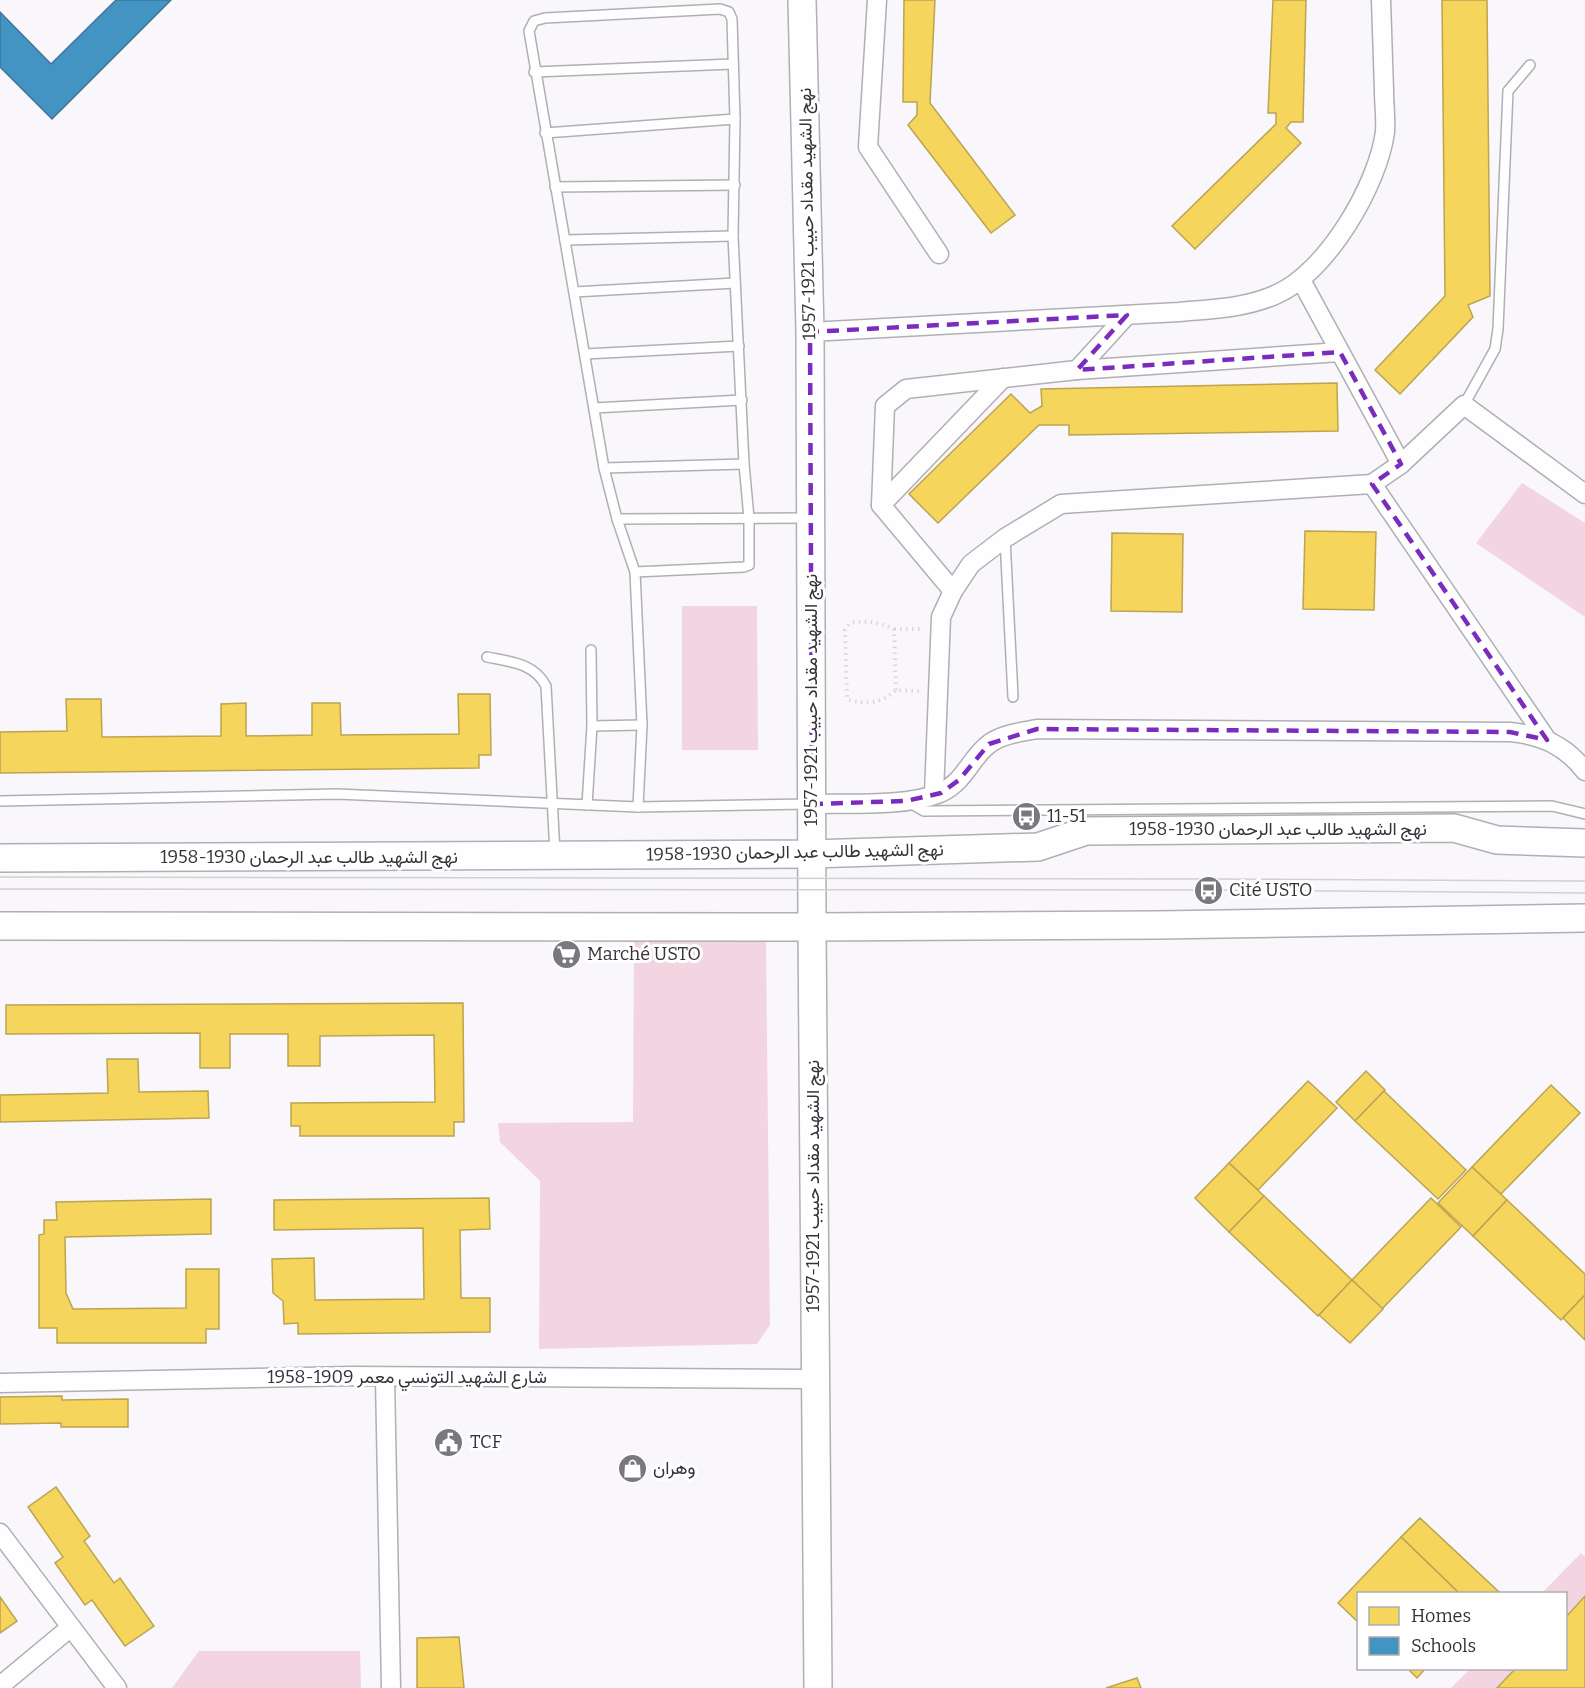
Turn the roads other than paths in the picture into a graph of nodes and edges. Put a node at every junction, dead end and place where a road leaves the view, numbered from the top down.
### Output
1 (802, 0) edge
2 (877, 0) edge
3 (1381, 0) edge
4 (734, 64) junction
5 (1530, 65) dead end
6 (534, 72) junction
7 (735, 119) junction
8 (545, 133) junction
9 (735, 185) junction
10 (555, 186) junction
11 (733, 236) junction
12 (565, 240) junction
13 (939, 254) dead end
14 (1300, 280) junction
15 (735, 283) junction
16 (574, 292) junction
17 (1127, 315) junction
18 (810, 332) junction
19 (739, 346) junction
20 (1340, 352) junction
21 (585, 354) junction
22 (1077, 370) junction
23 (1003, 378) junction
24 (742, 400) junction
25 (1464, 405) junction
26 (594, 408) junction
27 (744, 464) junction
28 (1401, 464) junction
29 (604, 468) junction
30 (1372, 484) junction
31 (1585, 494) edge
32 (881, 505) junction
33 (749, 518) junction
34 (810, 518) junction
35 (617, 519) junction
36 (1005, 538) junction
37 (635, 572) junction
38 (953, 591) junction
39 (591, 650) dead end
40 (487, 657) dead end
41 (1013, 697) dead end
42 (642, 725) junction
43 (592, 726) junction
44 (1547, 740) junction
45 (1585, 771) edge
46 (934, 794) junction
47 (0, 801) edge
48 (906, 801) junction
49 (553, 804) junction
50 (812, 804) junction
51 (587, 805) junction
52 (638, 807) junction
53 (1585, 814) edge
54 (1585, 843) edge
55 (811, 854) junction
56 (555, 855) junction
57 (0, 858) edge
58 (1585, 918) edge
59 (0, 926) edge
60 (812, 927) junction
61 (385, 1377) junction
62 (814, 1379) junction
63 (0, 1383) edge
64 (0, 1533) edge
65 (71, 1627) junction
66 (0, 1686) edge
67 (117, 1688) edge
68 (391, 1688) edge
69 (818, 1688) edge

1 - 18 main road, نهج الشهيد مقداد حبيب 1921-1957
2 - 13 street
3 - 14 street
4 - 6 lane
4 - 6 lane
4 - 7 lane
5 - 25 lane
6 - 8 lane
7 - 8 lane
7 - 9 lane
8 - 10 lane
9 - 10 lane
9 - 11 lane
10 - 12 lane
11 - 12 lane
11 - 15 lane
12 - 16 lane
14 - 17 street
14 - 20 street
15 - 16 lane
15 - 19 lane
16 - 21 lane
17 - 18 street
17 - 22 street
18 - 34 main road, نهج الشهيد مقداد حبيب 1921-1957
19 - 21 lane
19 - 24 lane
20 - 22 street
20 - 28 street
21 - 26 lane
22 - 23 street
23 - 32 street
23 - 32 street
24 - 26 lane
24 - 27 lane
25 - 28 street
25 - 31 street
26 - 29 lane
27 - 29 lane
27 - 33 lane
28 - 30 street
29 - 35 lane
30 - 36 street
30 - 44 street
32 - 38 street
33 - 34 lane
33 - 35 lane
33 - 37 lane
34 - 50 main road, نهج الشهيد مقداد حبيب 1921-1957
35 - 37 lane
36 - 38 street
36 - 41 lane
37 - 42 lane
38 - 46 street
39 - 43 lane
40 - 49 lane
42 - 43 lane
42 - 52 lane
43 - 51 lane
44 - 45 street
44 - 46 street
46 - 48 street
47 - 49 lane
48 - 50 street
48 - 53 lane
49 - 51 lane
49 - 56 lane
50 - 52 lane
50 - 55 main road, نهج الشهيد مقداد حبيب 1921-1957
51 - 52 lane
54 - 55 main road, نهج الشهيد طالب عبد الرحمان 1930-1958
55 - 56 main road, نهج الشهيد طالب عبد الرحمان 1930-1958
55 - 60 main road, نهج الشهيد مقداد حبيب 1921-1957
56 - 57 main road, نهج الشهيد طالب عبد الرحمان 1930-1958
58 - 60 main road
59 - 60 main road
60 - 62 main road, نهج الشهيد مقداد حبيب 1921-1957
61 - 62 street, شارع الشهيد التونسي معمر 1909-1958
61 - 63 street, شارع الشهيد التونسي معمر 1909-1958
61 - 68 street
62 - 69 main road, نهج الشهيد مقداد حبيب 1921-1957
64 - 65 street
65 - 66 street
65 - 67 street

